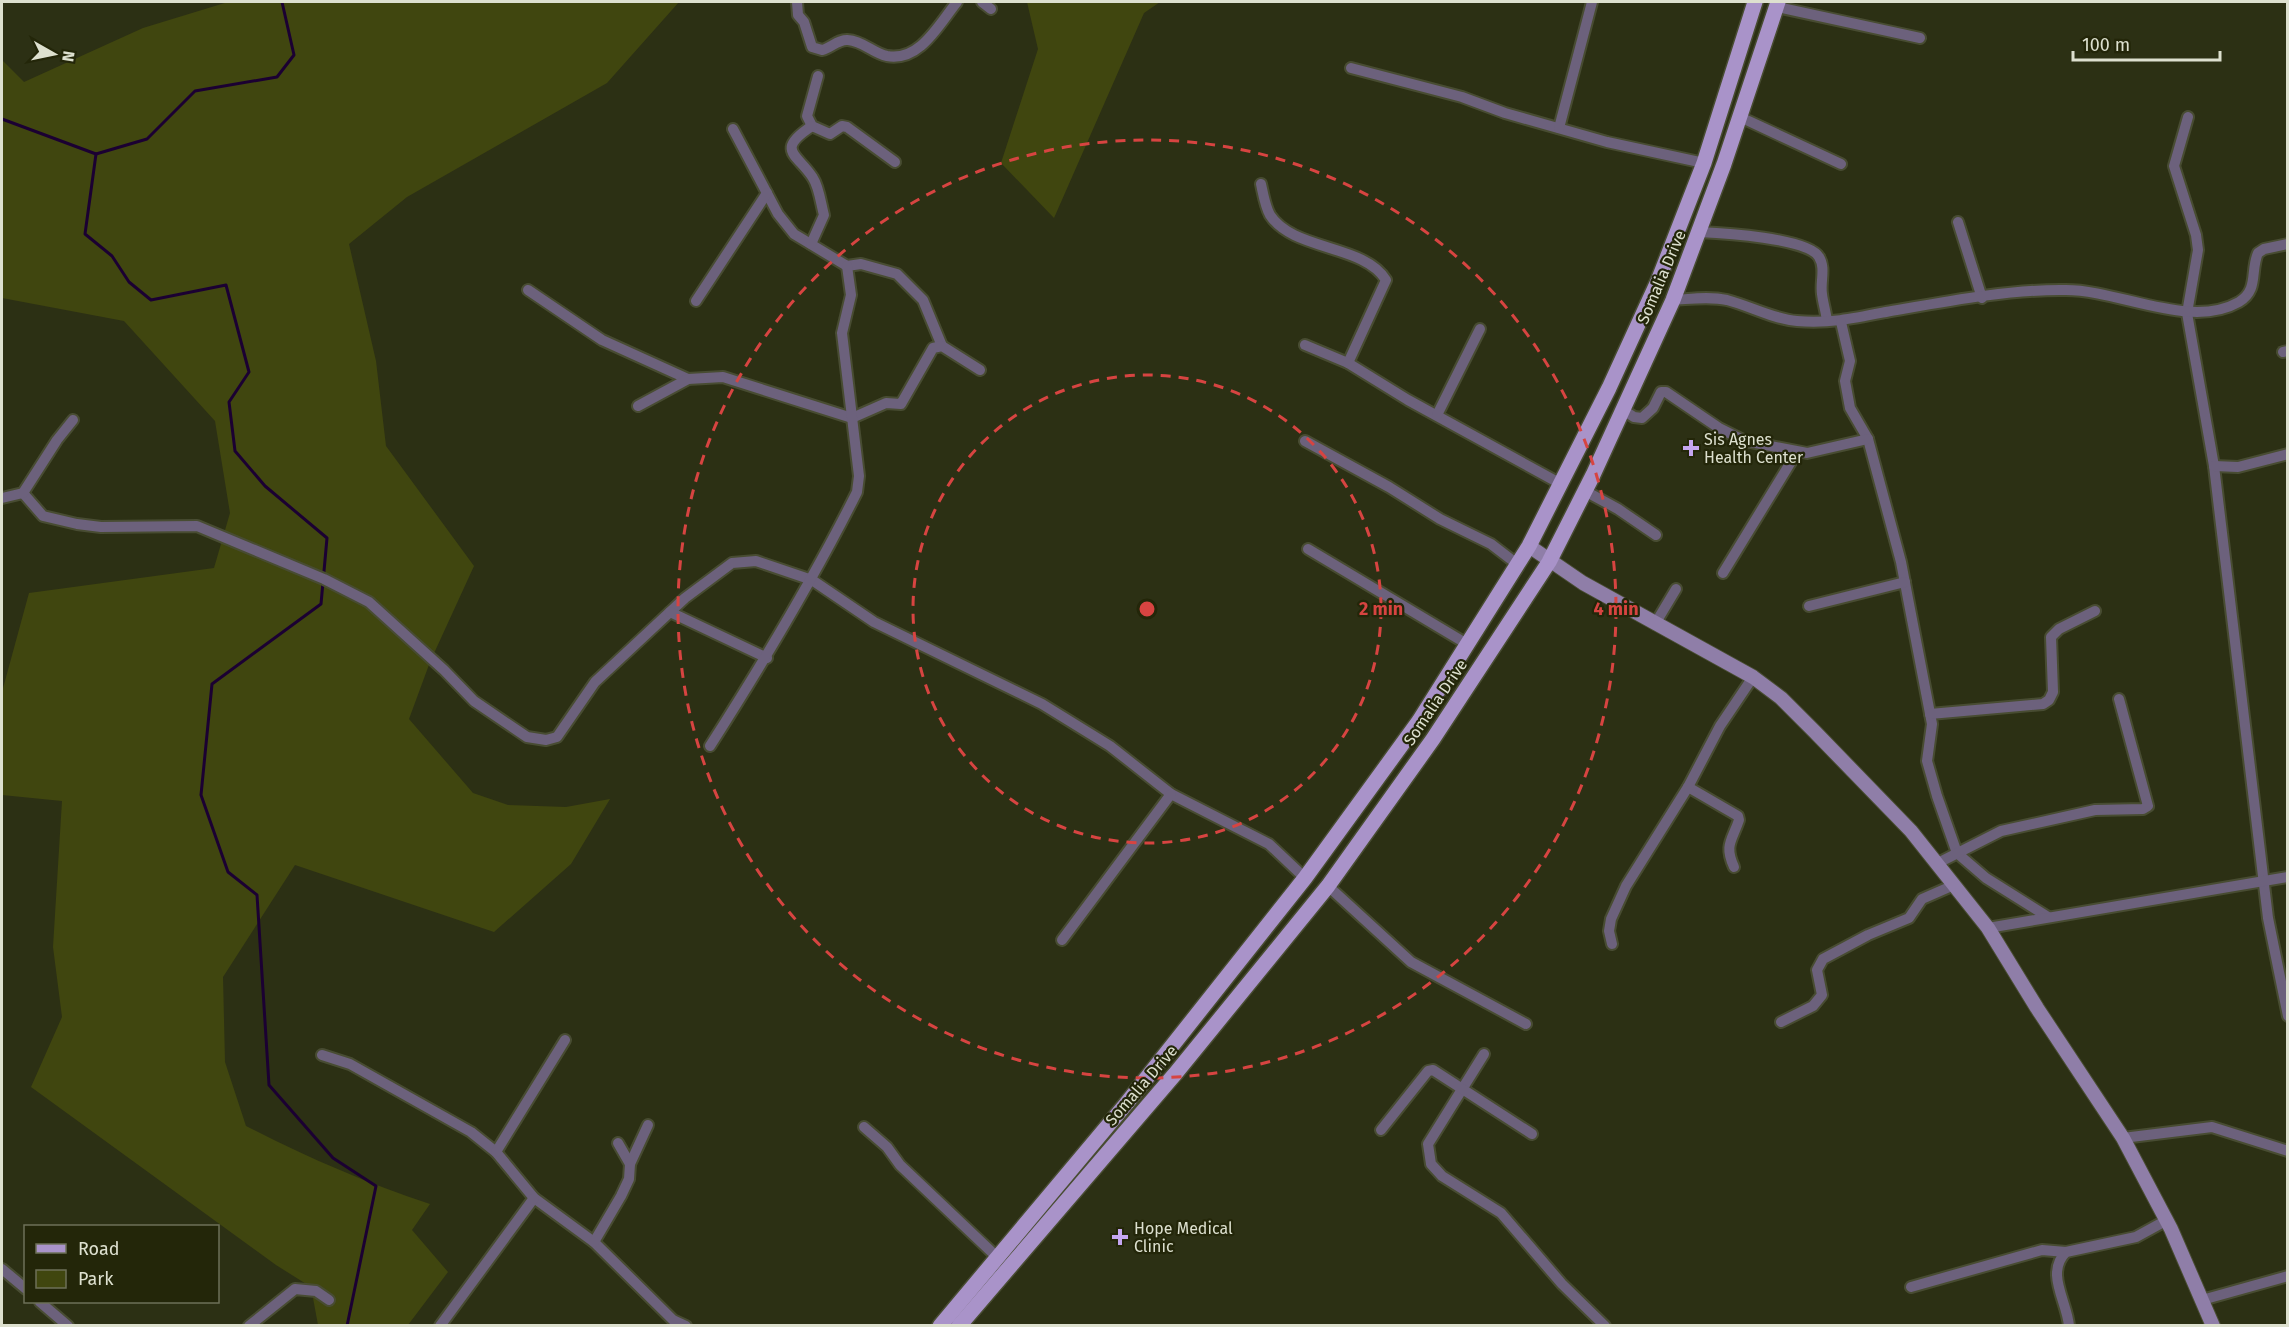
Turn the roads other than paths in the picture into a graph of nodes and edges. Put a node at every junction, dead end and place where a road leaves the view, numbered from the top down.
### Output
1 (797, 2) edge
2 (957, 2) edge
3 (1592, 2) edge
4 (1755, 2) edge
5 (1777, 4) edge
6 (1920, 38) dead end
7 (1351, 68) dead end
8 (818, 76) dead end
9 (1740, 117) junction
10 (2188, 117) dead end
11 (812, 126) junction
12 (1559, 128) junction
13 (734, 129) dead end
14 (895, 162) dead end
15 (1704, 163) junction
16 (1841, 164) dead end
17 (1261, 184) dead end
18 (767, 193) junction
19 (1958, 222) dead end
20 (1699, 232) junction
21 (811, 244) junction
22 (2288, 244) edge
23 (847, 266) junction
24 (528, 290) dead end
25 (1982, 298) junction
26 (1673, 300) junction
27 (696, 301) dead end
28 (2187, 314) junction
29 (1827, 321) junction
30 (1841, 322) junction
31 (1480, 329) dead end
32 (1305, 345) dead end
33 (942, 346) junction
34 (1348, 363) junction
35 (980, 369) dead end
36 (688, 379) junction
37 (638, 406) dead end
38 (1623, 410) junction
39 (1437, 415) junction
40 (852, 418) junction
41 (73, 420) dead end
42 (1868, 440) junction
43 (1305, 441) dead end
44 (1797, 453) junction
45 (2288, 454) edge
46 (2214, 466) junction
47 (1561, 484) junction
48 (1585, 492) junction
49 (23, 493) junction
50 (2, 498) edge
51 (1656, 535) dead end
52 (1528, 546) junction
53 (1308, 549) dead end
54 (1550, 562) junction
55 (1517, 564) junction
56 (1723, 573) dead end
57 (812, 580) junction
58 (1905, 582) junction
59 (1676, 589) dead end
60 (1809, 606) dead end
61 (2095, 611) dead end
62 (670, 612) junction
63 (1655, 624) junction
64 (1467, 644) junction
65 (767, 658) junction
66 (1753, 677) junction
67 (2119, 699) dead end
68 (1930, 714) junction
69 (710, 746) dead end
70 (1688, 787) junction
71 (1171, 794) junction
72 (1957, 853) junction
73 (1938, 863) junction
74 (1734, 867) dead end
75 (2288, 877) edge
76 (1305, 878) junction
77 (2264, 881) junction
78 (1954, 885) junction
79 (1328, 886) junction
80 (2048, 917) junction
81 (1988, 928) junction
82 (1062, 940) dead end
83 (1612, 944) dead end
84 (2288, 1016) edge
85 (1781, 1022) dead end
86 (1527, 1024) dead end
87 (565, 1040) dead end
88 (322, 1054) dead end
89 (1484, 1054) dead end
90 (1462, 1089) junction
91 (648, 1125) dead end
92 (864, 1127) dead end
93 (1381, 1130) dead end
94 (1532, 1134) dead end
95 (2123, 1138) junction
96 (618, 1143) dead end
97 (2288, 1151) edge
98 (496, 1152) junction
99 (630, 1164) junction
100 (534, 1198) junction
101 (2167, 1220) junction
102 (594, 1242) junction
103 (2066, 1252) junction
104 (998, 1258) junction
105 (2, 1270) edge
106 (2288, 1276) edge
107 (24, 1287) edge
108 (1911, 1287) dead end
109 (329, 1300) dead end
110 (2202, 1300) junction
111 (41, 1303) edge
112 (671, 1323) edge
113 (68, 1326) edge
114 (249, 1326) edge
115 (440, 1326) edge
116 (686, 1326) edge
117 (940, 1326) edge
118 (959, 1326) edge
119 (1605, 1326) edge
120 (2069, 1326) edge
121 (2214, 1326) edge

1 - 2 street
3 - 12 street
4 - 15 main road, Somalia Drive
5 - 6 street
5 - 9 main road, Somalia Drive
7 - 12 street
8 - 11 street
9 - 16 street
9 - 20 main road, Somalia Drive
10 - 28 street
11 - 14 street
11 - 21 street
12 - 15 street
13 - 18 street
15 - 47 main road, Somalia Drive
17 - 34 street
18 - 21 street
18 - 27 street
19 - 25 street
20 - 26 main road, Somalia Drive
20 - 29 street
21 - 23 street
22 - 28 street
23 - 33 street
23 - 40 street
24 - 36 street
25 - 28 street
25 - 30 street
26 - 29 street
26 - 38 main road, Somalia Drive
28 - 46 street
29 - 30 street
30 - 42 street
31 - 39 street
32 - 34 street
33 - 35 street
33 - 40 street
34 - 39 street
36 - 37 street
36 - 40 street
38 - 44 street
38 - 48 main road, Somalia Drive
39 - 47 street
40 - 57 street
41 - 49 street
42 - 44 street
42 - 58 street
43 - 55 street
44 - 56 street
45 - 46 street
46 - 77 street
47 - 52 main road, Somalia Drive
48 - 51 street
48 - 54 main road, Somalia Drive
49 - 50 street
49 - 62 street
52 - 54 street
52 - 55 main road, Somalia Drive
53 - 64 street
54 - 63 street
54 - 79 main road, Somalia Drive
55 - 64 main road, Somalia Drive
57 - 62 street
57 - 65 street
57 - 71 street
58 - 60 street
58 - 68 street
59 - 63 street
61 - 68 street
62 - 65 street
63 - 66 street
64 - 76 main road, Somalia Drive
65 - 69 street
66 - 70 street
66 - 73 street
67 - 72 street
68 - 72 street
70 - 74 street
70 - 83 street
71 - 76 street
71 - 82 street
72 - 73 street
72 - 80 street
73 - 78 street
75 - 77 street
76 - 104 main road, Somalia Drive
77 - 80 street
77 - 84 street
78 - 81 street
78 - 85 street
79 - 86 street
79 - 118 main road, Somalia Drive
80 - 81 street
81 - 95 street
87 - 98 street
88 - 98 street
89 - 90 street
90 - 93 street
90 - 94 street
90 - 119 street
91 - 99 street
92 - 104 street
95 - 97 street
95 - 101 street
96 - 99 street
98 - 100 street
99 - 102 street
100 - 102 street
100 - 115 street
101 - 103 street
101 - 110 street
102 - 112 street
103 - 108 street
103 - 120 street
104 - 117 main road, Somalia Drive
105 - 107 street
106 - 110 street
109 - 114 street
110 - 121 street
111 - 113 street
112 - 116 street

